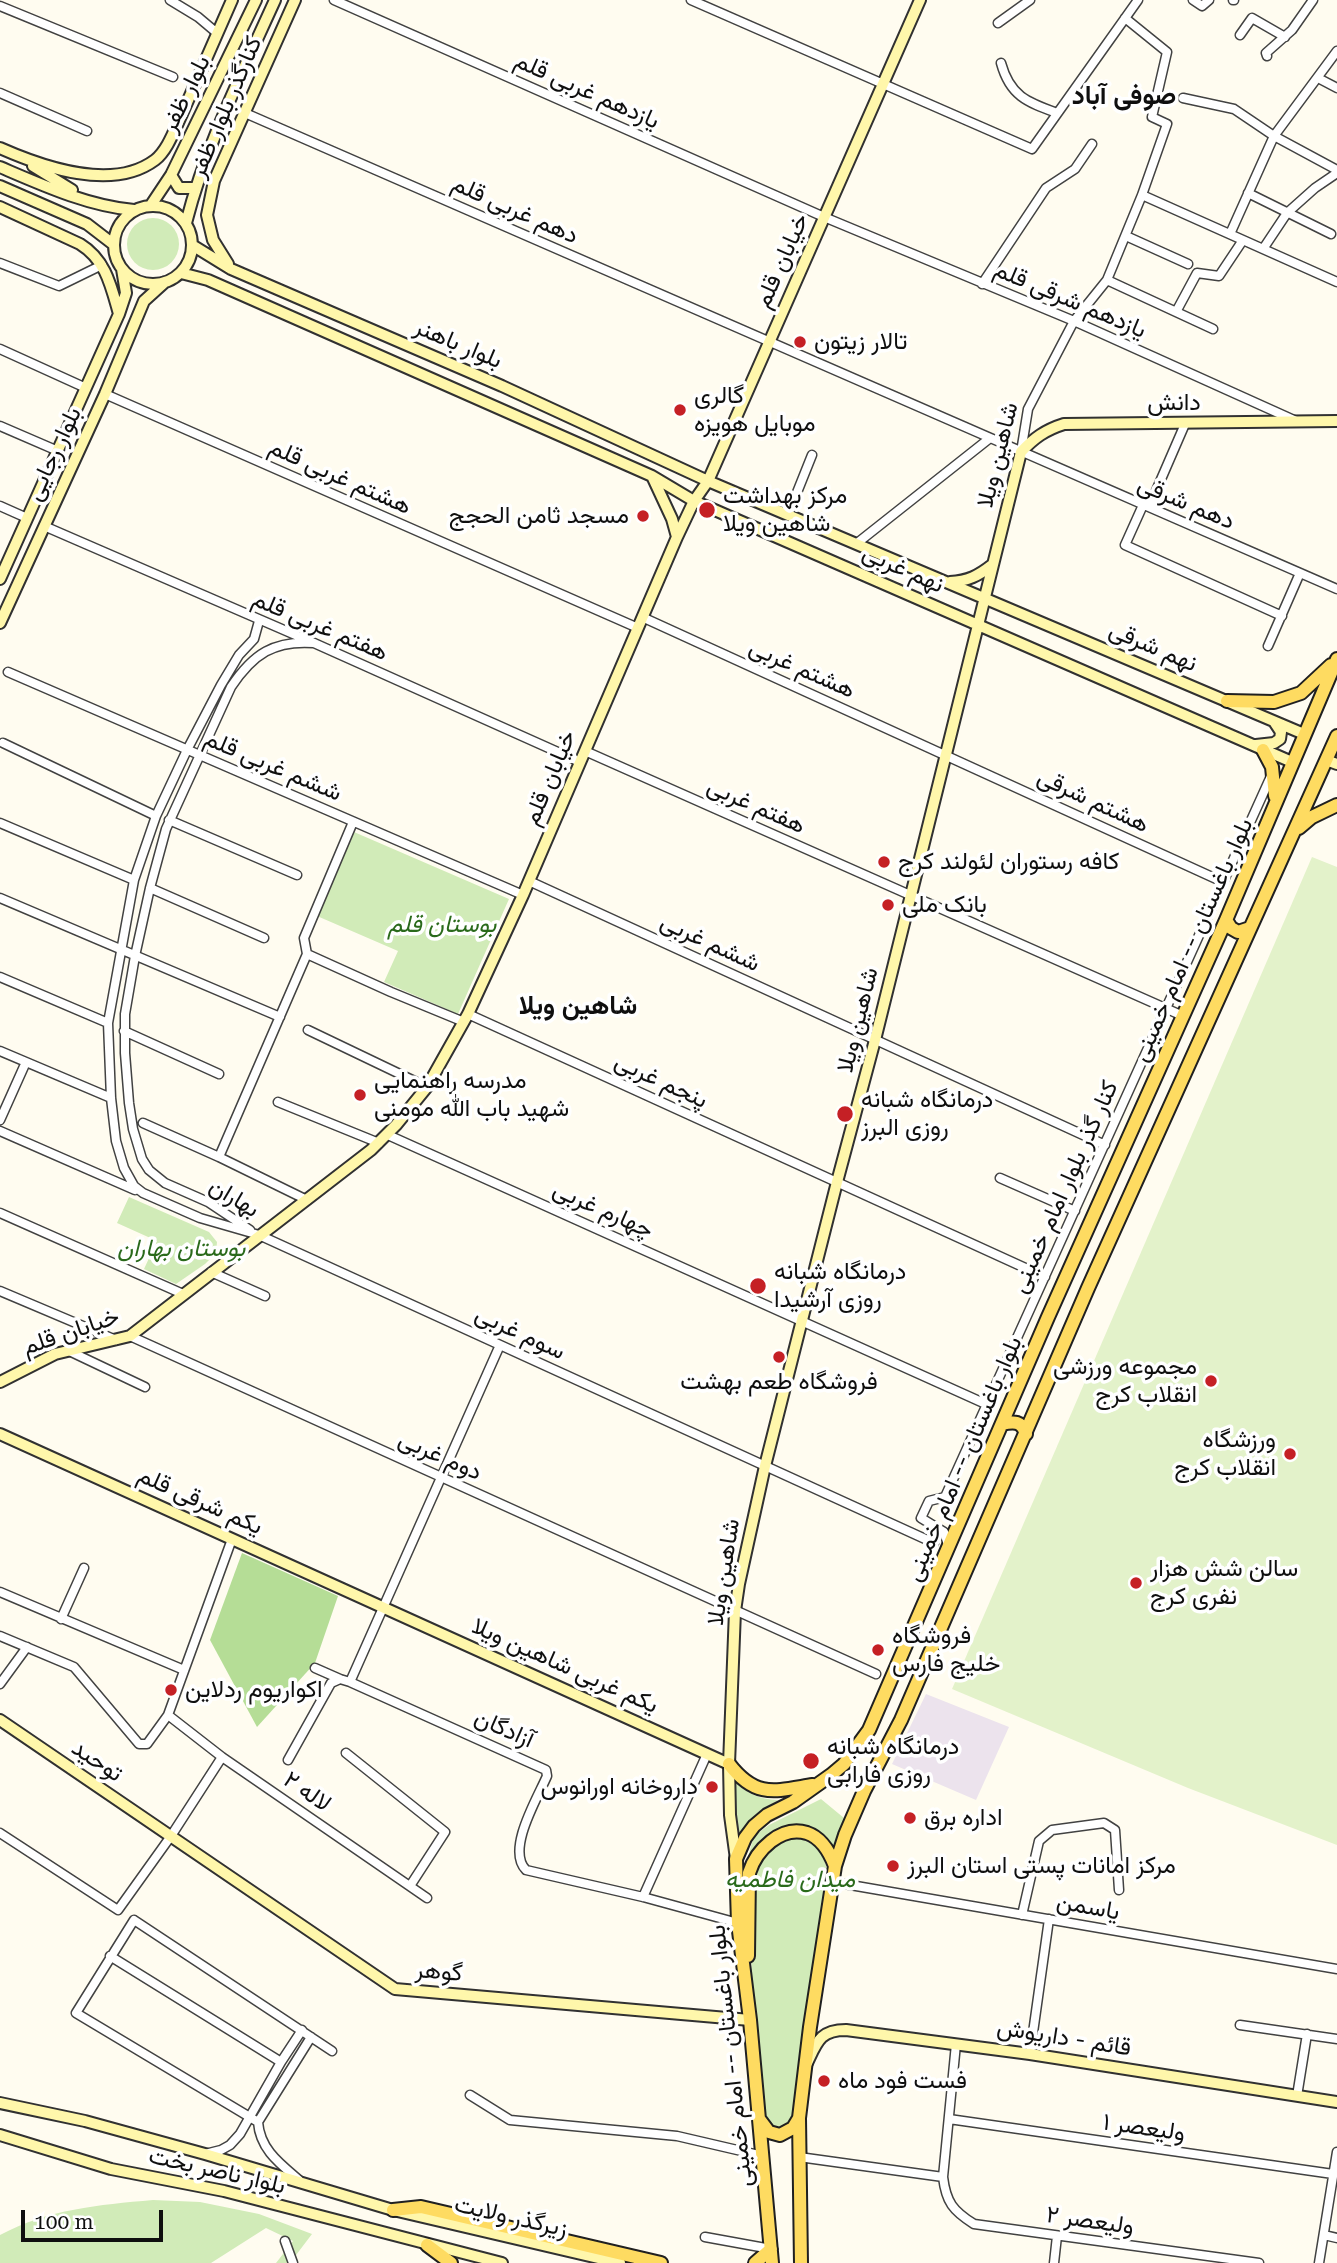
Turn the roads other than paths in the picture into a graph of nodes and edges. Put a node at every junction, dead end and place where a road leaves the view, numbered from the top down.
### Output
1 (170, 0) edge
2 (232, 0) edge
3 (256, 0) edge
4 (275, 0) edge
5 (295, 0) edge
6 (334, 0) edge
7 (691, 0) edge
8 (920, 0) edge
9 (1030, 0) edge
10 (1137, 0) edge
11 (1193, 0) edge
12 (1313, 0) edge
13 (1205, 3) edge
14 (0, 6) edge
15 (1125, 18) junction
16 (998, 23) dead end
17 (217, 33) junction
18 (1240, 35) dead end
19 (1285, 37) junction
20 (1337, 51) edge
21 (1266, 56) dead end
22 (1001, 63) dead end
23 (173, 77) dead end
24 (1318, 78) junction
25 (883, 84) junction
26 (1337, 88) edge
27 (0, 93) edge
28 (191, 95) junction
29 (1183, 98) dead end
30 (251, 99) junction
31 (245, 113) junction
32 (1057, 113) junction
33 (221, 121) junction
34 (87, 131) dead end
35 (1274, 136) junction
36 (186, 144) junction
37 (1092, 144) dead end
38 (0, 148) edge
39 (15, 155) junction
40 (0, 167) edge
41 (1337, 171) edge
42 (171, 175) junction
43 (0, 186) edge
44 (195, 188) junction
45 (1248, 194) junction
46 (1142, 195) junction
47 (88, 200) junction
48 (151, 205) junction
49 (0, 207) edge
50 (134, 210) junction
51 (1287, 213) junction
52 (824, 217) junction
53 (186, 223) junction
54 (1230, 234) junction
55 (1331, 234) dead end
56 (1126, 236) junction
57 (1243, 240) junction
58 (113, 244) junction
59 (192, 245) junction
60 (1264, 249) junction
61 (0, 263) edge
62 (1188, 264) dead end
63 (103, 265) junction
64 (122, 269) junction
65 (231, 269) junction
66 (181, 273) junction
67 (1107, 280) junction
68 (165, 282) junction
69 (1337, 282) edge
70 (982, 284) junction
71 (1176, 312) junction
72 (119, 314) junction
73 (1074, 321) junction
74 (1213, 329) dead end
75 (769, 342) junction
76 (0, 349) edge
77 (86, 388) junction
78 (104, 394) junction
79 (1337, 421) edge
80 (1299, 422) junction
81 (1185, 424) junction
82 (0, 426) edge
83 (990, 438) junction
84 (58, 452) junction
85 (1021, 452) junction
86 (812, 455) dead end
87 (652, 476) junction
88 (708, 481) junction
89 (694, 501) junction
90 (0, 506) edge
91 (1146, 506) junction
92 (788, 515) junction
93 (27, 518) junction
94 (44, 526) junction
95 (677, 537) junction
96 (856, 544) junction
97 (992, 565) junction
98 (1300, 573) junction
99 (0, 579) edge
100 (947, 583) junction
101 (1337, 589) edge
102 (985, 599) junction
103 (1282, 616) junction
104 (259, 621) junction
105 (640, 622) junction
106 (0, 624) edge
107 (979, 625) junction
108 (314, 643) junction
109 (1268, 646) dead end
110 (1337, 660) edge
111 (8, 672) dead end
112 (1227, 701) junction
113 (1272, 721) junction
114 (1304, 734) junction
115 (1336, 739) edge
116 (3, 743) dead end
117 (1258, 747) junction
118 (187, 750) junction
119 (200, 756) junction
120 (582, 756) junction
121 (946, 756) junction
122 (1292, 762) junction
123 (1332, 762) edge
124 (1273, 771) junction
125 (1337, 805) edge
126 (1273, 808) junction
127 (156, 816) junction
128 (169, 820) junction
129 (0, 822) edge
130 (354, 822) junction
131 (1296, 830) junction
132 (297, 874) dead end
133 (134, 880) junction
134 (529, 881) junction
135 (1223, 882) junction
136 (150, 888) junction
137 (523, 895) junction
138 (911, 895) junction
139 (0, 898) edge
140 (1226, 920) junction
141 (1250, 928) junction
142 (264, 938) dead end
143 (1217, 939) junction
144 (120, 949) junction
145 (1240, 952) junction
146 (307, 954) junction
147 (135, 956) junction
148 (0, 977) edge
149 (1166, 1009) junction
150 (1183, 1016) junction
151 (280, 1017) junction
152 (466, 1018) junction
153 (108, 1023) junction
154 (308, 1030) dead end
155 (124, 1031) junction
156 (875, 1040) junction
157 (0, 1051) edge
158 (26, 1062) junction
159 (219, 1074) dead end
160 (427, 1087) junction
161 (111, 1098) junction
162 (278, 1102) dead end
163 (0, 1120) edge
164 (143, 1123) dead end
165 (0, 1131) edge
166 (388, 1135) junction
167 (379, 1143) junction
168 (1105, 1145) junction
169 (219, 1157) junction
170 (1000, 1178) dead end
171 (837, 1182) junction
172 (143, 1193) junction
173 (307, 1200) junction
174 (208, 1202) junction
175 (1075, 1211) junction
176 (0, 1213) edge
177 (200, 1219) junction
178 (259, 1236) junction
179 (211, 1272) junction
180 (1045, 1278) junction
181 (0, 1291) edge
182 (183, 1294) junction
183 (265, 1296) dead end
184 (1031, 1309) junction
185 (1048, 1317) junction
186 (802, 1321) junction
187 (130, 1336) junction
188 (116, 1340) junction
189 (499, 1345) junction
190 (67, 1350) junction
191 (0, 1370) edge
192 (13, 1375) junction
193 (0, 1382) edge
194 (145, 1387) dead end
195 (1017, 1390) junction
196 (1040, 1401) junction
197 (988, 1405) junction
198 (1002, 1424) junction
199 (0, 1434) edge
200 (1026, 1434) junction
201 (765, 1466) junction
202 (441, 1477) junction
203 (232, 1539) junction
204 (934, 1543) dead end
205 (949, 1548) junction
206 (84, 1568) dead end
207 (0, 1592) edge
208 (383, 1607) junction
209 (735, 1611) junction
210 (61, 1619) junction
211 (0, 1636) edge
212 (27, 1647) junction
213 (315, 1668) dead end
214 (184, 1670) junction
215 (876, 1674) dead end
216 (335, 1681) junction
217 (350, 1682) junction
218 (0, 1685) edge
219 (168, 1715) junction
220 (0, 1720) edge
221 (346, 1753) dead end
222 (707, 1754) junction
223 (222, 1757) junction
224 (288, 1759) dead end
225 (729, 1764) junction
226 (817, 1785) junction
227 (0, 1833) edge
228 (171, 1836) junction
229 (737, 1859) junction
230 (835, 1866) junction
231 (833, 1882) junction
232 (410, 1886) junction
233 (1119, 1890) dead end
234 (643, 1897) junction
235 (427, 1898) dead end
236 (1022, 1915) junction
237 (1049, 1919) junction
238 (738, 1923) junction
239 (110, 1956) junction
240 (1337, 1969) edge
241 (746, 1980) junction
242 (750, 2020) junction
243 (1240, 2025) dead end
244 (302, 2030) junction
245 (1307, 2034) junction
246 (311, 2037) junction
247 (1337, 2039) edge
248 (957, 2044) junction
249 (332, 2051) dead end
250 (1030, 2054) junction
251 (281, 2062) junction
252 (805, 2069) junction
253 (470, 2095) dead end
254 (1297, 2096) junction
255 (1337, 2102) edge
256 (0, 2104) edge
257 (248, 2117) junction
258 (799, 2118) junction
259 (760, 2119) junction
260 (949, 2119) junction
261 (258, 2122) junction
262 (0, 2135) edge
263 (1337, 2152) edge
264 (205, 2154) junction
265 (762, 2156) junction
266 (799, 2157) junction
267 (1334, 2174) junction
268 (943, 2177) junction
269 (304, 2184) junction
270 (393, 2210) junction
271 (1324, 2235) junction
272 (1057, 2236) junction
273 (705, 2237) dead end
274 (1337, 2238) edge
275 (285, 2241) dead end
276 (427, 2245) junction
277 (771, 2249) junction
278 (800, 2257) edge
279 (293, 2263) edge
280 (451, 2263) edge
281 (502, 2263) edge
282 (620, 2263) edge
283 (661, 2263) edge
284 (755, 2263) edge
285 (772, 2263) edge
286 (811, 2263) edge
287 (1054, 2263) edge
288 (1259, 2263) edge
289 (1319, 2263) edge

1 - 17 street
2 - 17 street, کنارگذر بلوار ظفر
3 - 36 street, بلوار ظفر
4 - 33 street, بلوار ظفر
5 - 30 street, کنارگذر بلوار ظفر
6 - 52 street, یازدهم غربی قلم
7 - 25 street
8 - 25 street, خیابان قلم
9 - 16 street
10 - 15 street
11 - 13 street
12 - 19 street
14 - 23 street
15 - 32 street
15 - 46 street
17 - 28 street, کنارگذر بلوار ظفر
18 - 19 street
19 - 21 street
20 - 24 street
22 - 32 street
24 - 26 street
24 - 35 street
25 - 32 street
25 - 52 street, خیابان قلم
27 - 34 street
28 - 36 street
28 - 39 street
29 - 35 street
30 - 31 street, کنارگذر بلوار ظفر
30 - 33 street
31 - 65 street, کنارگذر بلوار ظفر
31 - 75 street, دهم غربی قلم
33 - 44 street, بلوار ظفر
35 - 41 street
35 - 45 street
36 - 42 street, بلوار ظفر
37 - 70 street
38 - 39 street
39 - 47 street
40 - 47 street
41 - 51 street
42 - 44 street
42 - 48 street, بلوار ظفر
43 - 58 street
44 - 53 street, بلوار ظفر
45 - 51 street
45 - 54 street
46 - 54 street
46 - 56 street
47 - 50 street
48 - 50 street
48 - 53 street
49 - 63 street
50 - 58 street
51 - 55 street
51 - 60 street
52 - 70 street, یازدهم شرقی قلم
52 - 75 street, خیابان قلم
53 - 59 street
54 - 57 street
56 - 62 street
56 - 67 street
57 - 60 street
57 - 71 street
58 - 64 street
59 - 65 street, بلوار باهنر
59 - 66 street
60 - 69 street
61 - 63 street
63 - 72 street
64 - 68 street
64 - 72 street, بلوار رجایی
65 - 88 street, بلوار باهنر
66 - 68 street
66 - 87 street, بلوار باهنر
67 - 71 street
67 - 73 street
68 - 78 street, بلوار رجایی
70 - 73 street, یازدهم شرقی قلم
71 - 74 street
72 - 77 street, بلوار رجایی
73 - 80 street, یازدهم شرقی قلم
73 - 85 street, شاهین ویلا
75 - 83 street, دهم غربی قلم
75 - 88 street, خیابان قلم
76 - 77 street
77 - 84 street, بلوار رجایی
78 - 94 street, بلوار رجایی
78 - 105 street, هشتم غربی قلم
79 - 80 street, دانش
80 - 81 street, دانش
81 - 85 street, دانش
81 - 91 street
82 - 84 street
83 - 85 street, دهم شرقی
83 - 96 street
84 - 93 street, بلوار رجایی
85 - 91 street, دهم شرقی
85 - 97 street, شاهین ویلا
86 - 92 street
87 - 89 street, بلوار باهنر
87 - 95 street
88 - 89 street, خیابان قلم
88 - 92 street, نهم غربی
89 - 95 street, خیابان قلم
89 - 107 street, نهم غربی
90 - 93 street
91 - 98 street, دهم شرقی
91 - 103 street
92 - 96 street, نهم غربی
93 - 99 street, بلوار رجایی
94 - 104 street, هفتم غربی قلم
94 - 106 street, بلوار رجایی
95 - 105 street, خیابان قلم
96 - 100 street, نهم غربی
97 - 100 street
97 - 102 street, شاهین ویلا
98 - 101 street, دهم شرقی
98 - 103 street
100 - 102 street, نهم غربی
102 - 107 street, شاهین ویلا
102 - 112 street, نهم شرقی
103 - 109 street
104 - 108 street, هفتم غربی قلم
104 - 118 street
105 - 120 street, خیابان قلم
105 - 121 street, هشتم غربی
107 - 117 street, نهم شرقی
107 - 121 street, شاهین ویلا
108 - 119 street, بهاران
108 - 120 street, هفتم غربی قلم
110 - 112 main road
110 - 114 main road, بلوار باغستان -- امام خمینی
111 - 118 street, ششم غربی قلم
112 - 113 street, نهم شرقی
113 - 114 street, نهم شرقی
113 - 117 street
114 - 122 main road, بلوار باغستان -- امام خمینی
115 - 123 main road, بلوار باغستان -- امام خمینی
116 - 127 street
117 - 122 street, نهم شرقی
117 - 124 main road
118 - 119 street, ششم غربی قلم
118 - 127 street
119 - 128 street, بهاران
119 - 130 street, ششم غربی قلم
120 - 134 street, خیابان قلم
120 - 138 street, هفتم غربی
121 - 135 street, هشتم شرقی
121 - 138 street, شاهین ویلا
122 - 126 main road, بلوار باغستان -- امام خمینی
123 - 131 main road, بلوار باغستان -- امام خمینی
124 - 126 main road
124 - 135 street, کنار گذر بلوار امام خمینی
125 - 131 main road
126 - 140 main road, بلوار باغستان -- امام خمینی
127 - 133 street
128 - 132 street
128 - 136 street, بهاران
129 - 133 street
130 - 137 street, ششم غربی قلم
130 - 146 street
131 - 141 main road, بلوار باغستان -- امام خمینی
133 - 144 street
134 - 137 street, خیابان قلم
134 - 156 street, ششم غربی
135 - 149 street, کنار گذر بلوار امام خمینی
136 - 142 street
136 - 147 street, بهاران
137 - 152 street, خیابان قلم
138 - 149 street, هفتم غربی
138 - 156 street, شاهین ویلا
139 - 144 street
140 - 141 main road
140 - 143 main road, بلوار باغستان -- امام خمینی
141 - 145 main road, بلوار باغستان -- امام خمینی
143 - 145 main road
143 - 150 main road, بلوار باغستان -- امام خمینی
144 - 147 street
144 - 153 street
145 - 196 main road, بلوار باغستان -- امام خمینی
146 - 151 street
146 - 152 street, پنجم غربی
147 - 151 street
147 - 155 street, بهاران
148 - 153 street
149 - 150 street, هفتم غربی
149 - 168 street, کنار گذر بلوار امام خمینی
150 - 185 main road, بلوار باغستان -- امام خمینی
151 - 169 street
152 - 160 street, خیابان قلم
152 - 171 street, پنجم غربی
153 - 161 street
154 - 160 street
155 - 159 street
155 - 174 street, بهاران
156 - 168 street, ششم غربی
156 - 171 street, شاهین ویلا
157 - 158 street
158 - 161 street
158 - 163 street
160 - 166 street, خیابان قلم
161 - 172 street
162 - 167 street
164 - 169 street
165 - 172 street, بهاران
166 - 167 street, خیابان قلم
166 - 186 street, چهارم غربی
167 - 173 street, خیابان قلم
168 - 175 street, کنار گذر بلوار امام خمینی
169 - 173 street
170 - 175 street
171 - 180 street, پنجم غربی
171 - 186 street, شاهین ویلا
172 - 177 street, بهاران
173 - 178 street, خیابان قلم
174 - 177 street
174 - 178 street, بهاران
175 - 180 street, کنار گذر بلوار امام خمینی
176 - 182 street
177 - 178 street, بهاران
178 - 179 street, خیابان قلم
178 - 189 street, سوم غربی
179 - 182 street, خیابان قلم
179 - 183 street
180 - 184 street, کنار گذر بلوار امام خمینی
181 - 188 street
182 - 187 street, خیابان قلم
184 - 185 street
184 - 197 street, کنار گذر بلوار امام خمینی
185 - 195 main road, بلوار باغستان -- امام خمینی
186 - 197 street, چهارم غربی
186 - 201 street, شاهین ویلا
187 - 188 street, خیابان قلم
187 - 202 street, دوم غربی
188 - 190 street, خیابان قلم
189 - 201 street, سوم غربی
189 - 202 street
190 - 192 street, خیابان قلم
190 - 194 street
191 - 192 street
192 - 193 street, خیابان قلم
195 - 196 main road
195 - 198 main road, بلوار باغستان -- امام خمینی
196 - 200 main road, بلوار باغستان -- امام خمینی
197 - 205 street, کنار گذر بلوار امام خمینی
198 - 200 main road
198 - 205 main road, بلوار باغستان -- امام خمینی
199 - 203 street, یکم شرقی قلم
200 - 230 main road, بلوار باغستان -- امام خمینی
201 - 204 street, سوم غربی
201 - 209 street, شاهین ویلا
202 - 208 street
202 - 209 street, دوم غربی
203 - 208 street, یکم شرقی قلم
203 - 214 street
205 - 226 main road, بلوار باغستان -- امام خمینی
206 - 210 street
207 - 210 street
208 - 217 street
208 - 222 street, یکم غربی شاهین ویلا
209 - 215 street, دوم غربی
209 - 225 street, شاهین ویلا
210 - 214 street
211 - 212 street
212 - 218 street
212 - 219 street
213 - 216 street, آزادگان
214 - 219 street
216 - 217 street, آزادگان
216 - 224 street
217 - 234 street, آزادگان
219 - 223 street, لاله ۲
220 - 228 street, توحید
221 - 232 street
222 - 225 street, یکم غربی شاهین ویلا
222 - 234 street
223 - 228 street
223 - 232 street, لاله ۲
225 - 226 main road
225 - 229 street, شاهین ویلا
226 - 229 main road, بلوار باغستان -- امام خمینی
227 - 228 street
228 - 242 street, گوهر
229 - 238 main road, بلوار باغستان -- امام خمینی
230 - 231 main road, بلوار باغستان -- امام خمینی
230 - 241 main road
231 - 236 street, یاسمن
231 - 252 main road, بلوار باغستان -- امام خمینی
232 - 235 street, لاله ۲
233 - 236 street
234 - 238 street
236 - 237 street, یاسمن
237 - 240 street, یاسمن
237 - 250 street
238 - 241 main road, بلوار باغستان -- امام خمینی
239 - 244 street
239 - 251 street
239 - 257 street
241 - 242 main road, بلوار باغستان -- امام خمینی
242 - 259 main road, بلوار باغستان -- امام خمینی
243 - 245 street
244 - 246 street
244 - 251 street
245 - 247 street
245 - 254 street
246 - 249 street
246 - 261 street
248 - 250 street, قائم - داریوش
248 - 252 street, قائم - داریوش
248 - 260 street
250 - 254 street, قائم - داریوش
251 - 257 street
252 - 258 main road, بلوار باغستان -- امام خمینی
253 - 265 street
254 - 255 street, قائم - داریوش
256 - 264 street, بلوار ناصر بخت
257 - 261 street
257 - 264 street
258 - 259 main road
258 - 266 main road, بلوار باغستان -- امام خمینی
259 - 265 main road, بلوار باغستان -- امام خمینی
260 - 267 street, ولیعصر ۱
260 - 268 street
261 - 269 street
262 - 276 street, بلوار ناصر بخت
263 - 267 street
264 - 269 street, بلوار ناصر بخت
265 - 277 main road, بلوار باغستان -- امام خمینی
266 - 268 street
266 - 278 main road, بلوار باغستان -- امام خمینی
267 - 271 street
268 - 272 street, ولیعصر ۲
269 - 270 street, بلوار ناصر بخت
270 - 282 street, زیرگذر ولایت
270 - 283 main road
271 - 274 street
271 - 289 street
272 - 287 street
272 - 288 street, ولیعصر ۲
273 - 277 street
275 - 279 street
276 - 280 main road
276 - 281 street, زیرگذر ولایت
277 - 284 main road
277 - 285 main road, بلوار باغستان -- امام خمینی
278 - 286 main road

